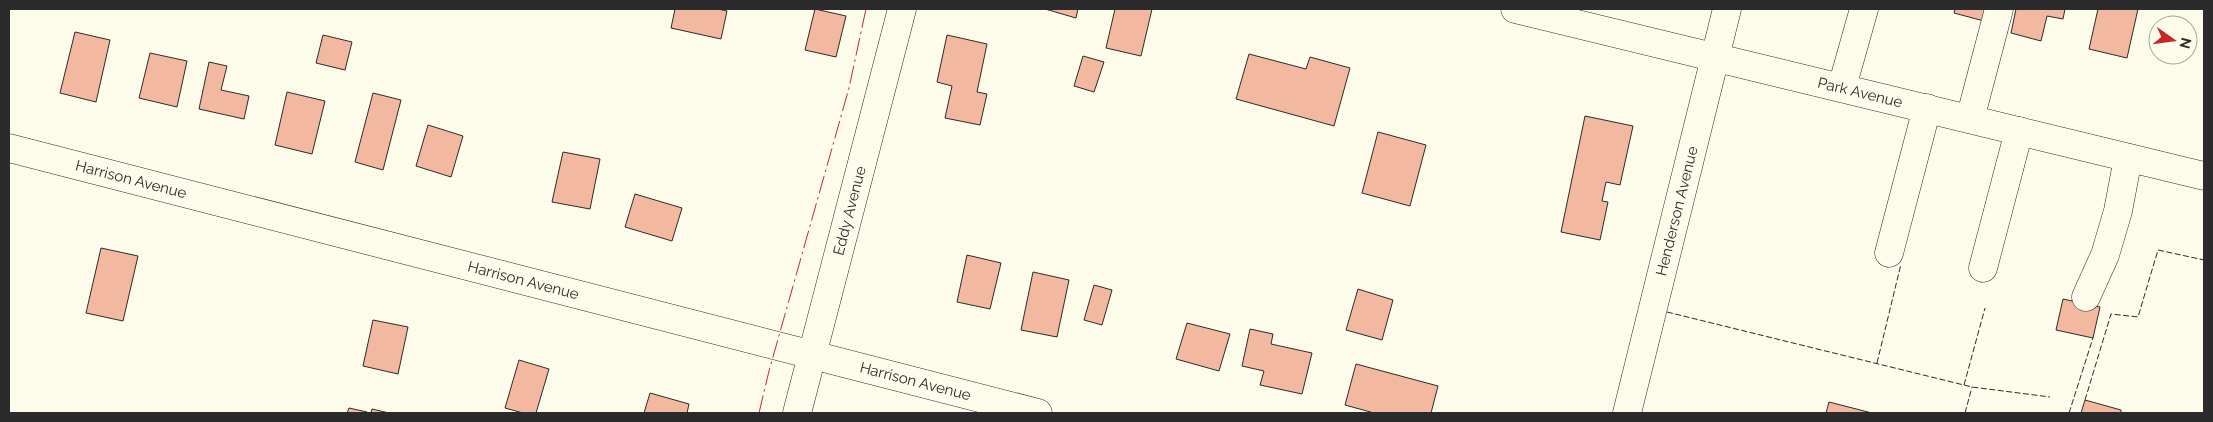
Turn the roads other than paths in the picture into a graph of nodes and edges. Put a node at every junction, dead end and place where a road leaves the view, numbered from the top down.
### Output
1 (902, 9) edge
2 (1515, 9) edge
3 (1727, 9) edge
4 (1864, 9) edge
5 (1999, 9) edge
6 (1714, 56) junction
7 (1842, 87) junction
8 (1927, 108) junction
9 (1970, 119) junction
10 (2019, 131) junction
11 (9, 148) edge
12 (2128, 158) junction
13 (2204, 176) edge
14 (1889, 253) dead end
15 (1983, 268) dead end
16 (2086, 297) dead end
17 (812, 355) junction
18 (797, 413) edge
19 (1038, 413) edge
20 (1627, 413) edge

1 - 17 street, Eddy Avenue
2 - 6 street, Park Avenue
3 - 6 street, Henderson Avenue
4 - 7 street
5 - 9 street
6 - 7 street, Park Avenue
6 - 20 street, Henderson Avenue
7 - 8 street, Park Avenue
8 - 9 street, Park Avenue
8 - 14 street
9 - 10 street, Park Avenue
10 - 12 street, Park Avenue
10 - 15 street
11 - 17 street, Harrison Avenue
12 - 13 street, Park Avenue
12 - 16 street
17 - 18 street, Eddy Avenue
17 - 19 street, Harrison Avenue

